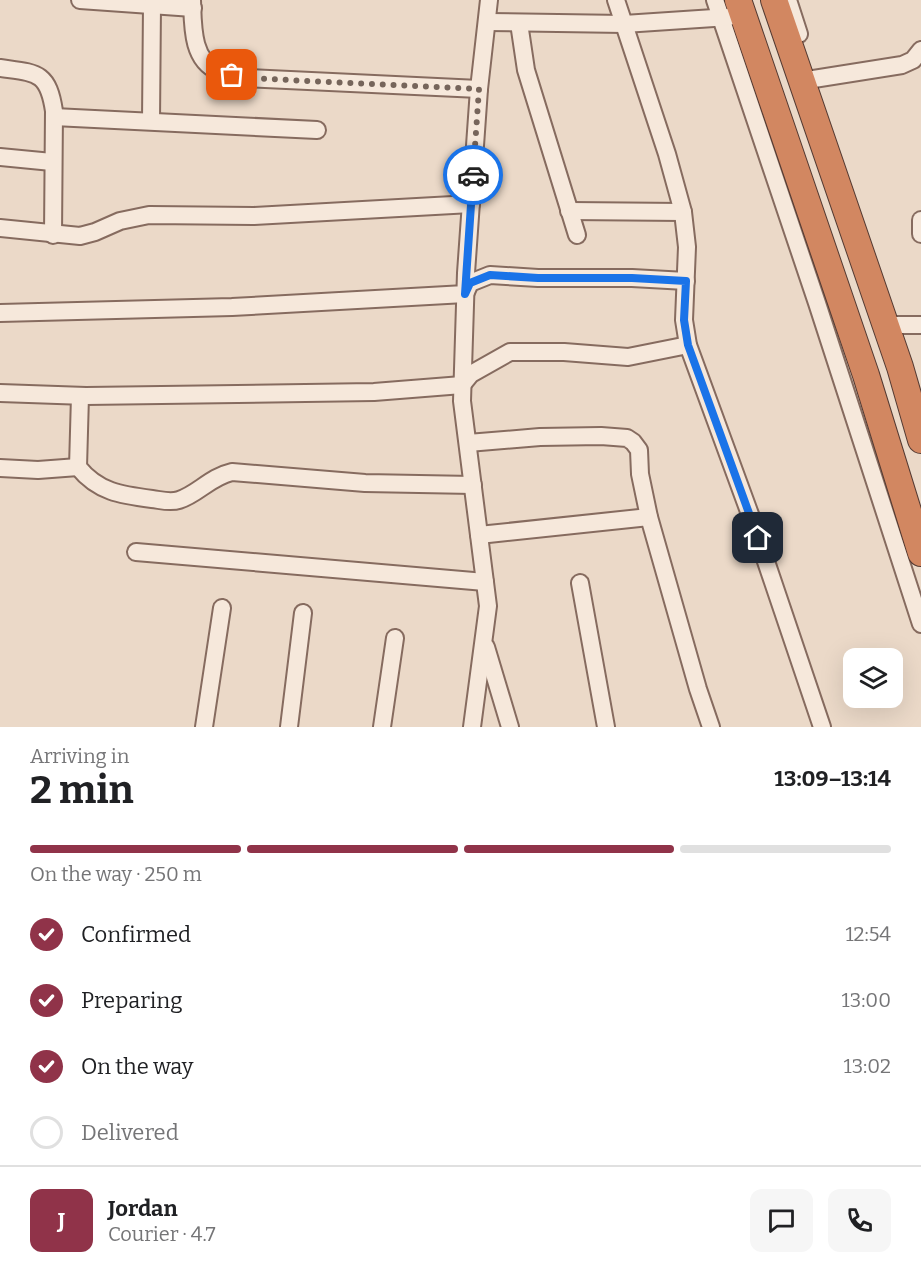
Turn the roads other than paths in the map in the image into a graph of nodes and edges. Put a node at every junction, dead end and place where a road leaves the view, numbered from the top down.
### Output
1 (80, 0) edge
2 (489, 0) edge
3 (616, 0) edge
4 (715, 0) edge
5 (774, 0) edge
6 (788, 0) edge
7 (192, 4) edge
8 (152, 5) junction
9 (734, 11) edge
10 (487, 22) junction
11 (519, 23) junction
12 (624, 24) junction
13 (921, 50) edge
14 (0, 68) edge
15 (807, 80) junction
16 (479, 89) junction
17 (54, 117) junction
18 (151, 122) junction
19 (317, 130) dead end
20 (0, 158) edge
21 (52, 162) junction
22 (471, 204) junction
23 (569, 211) junction
24 (683, 212) junction
25 (921, 220) edge
26 (0, 228) edge
27 (921, 234) edge
28 (53, 235) junction
29 (577, 235) dead end
30 (686, 281) junction
31 (465, 294) junction
32 (0, 313) edge
33 (892, 325) junction
34 (921, 326) edge
35 (688, 345) junction
36 (462, 385) junction
37 (0, 393) edge
38 (80, 396) junction
39 (921, 402) edge
40 (921, 440) edge
41 (468, 443) junction
42 (78, 467) junction
43 (0, 468) edge
44 (473, 485) junction
45 (649, 517) junction
46 (479, 535) junction
47 (136, 552) dead end
48 (921, 553) edge
49 (485, 582) junction
50 (580, 583) dead end
51 (222, 608) dead end
52 (303, 613) dead end
53 (921, 624) edge
54 (395, 638) dead end
55 (484, 639) junction
56 (204, 727) edge
57 (289, 727) edge
58 (382, 727) edge
59 (472, 727) edge
60 (510, 727) edge
61 (606, 727) edge
62 (711, 727) edge
63 (822, 727) edge

1 - 8 street
2 - 10 street
3 - 12 street
4 - 9 street
5 - 15 highway
6 - 15 street
7 - 8 street
7 - 16 street
8 - 18 street
9 - 12 street
9 - 48 highway
9 - 53 street
10 - 11 street
10 - 16 street
11 - 12 street
11 - 23 street
12 - 24 street
13 - 15 street
14 - 17 street
15 - 33 highway
16 - 22 street
17 - 18 street
17 - 21 street
18 - 19 street
20 - 21 street
21 - 28 street
22 - 28 street
22 - 31 street
23 - 24 street
23 - 29 street
24 - 30 street
25 - 27 street
26 - 28 street
30 - 31 street
30 - 35 street
31 - 32 street
31 - 36 street
33 - 34 street
33 - 39 street
33 - 40 highway
35 - 36 street
35 - 63 street
36 - 38 street
36 - 41 street
37 - 38 street
38 - 42 street
41 - 44 street
41 - 45 street
42 - 43 street
42 - 44 street
44 - 46 street
45 - 46 street
45 - 62 street
46 - 49 street
47 - 49 street
49 - 55 street
50 - 61 street
51 - 56 street
52 - 57 street
54 - 58 street
55 - 59 street
55 - 60 street

